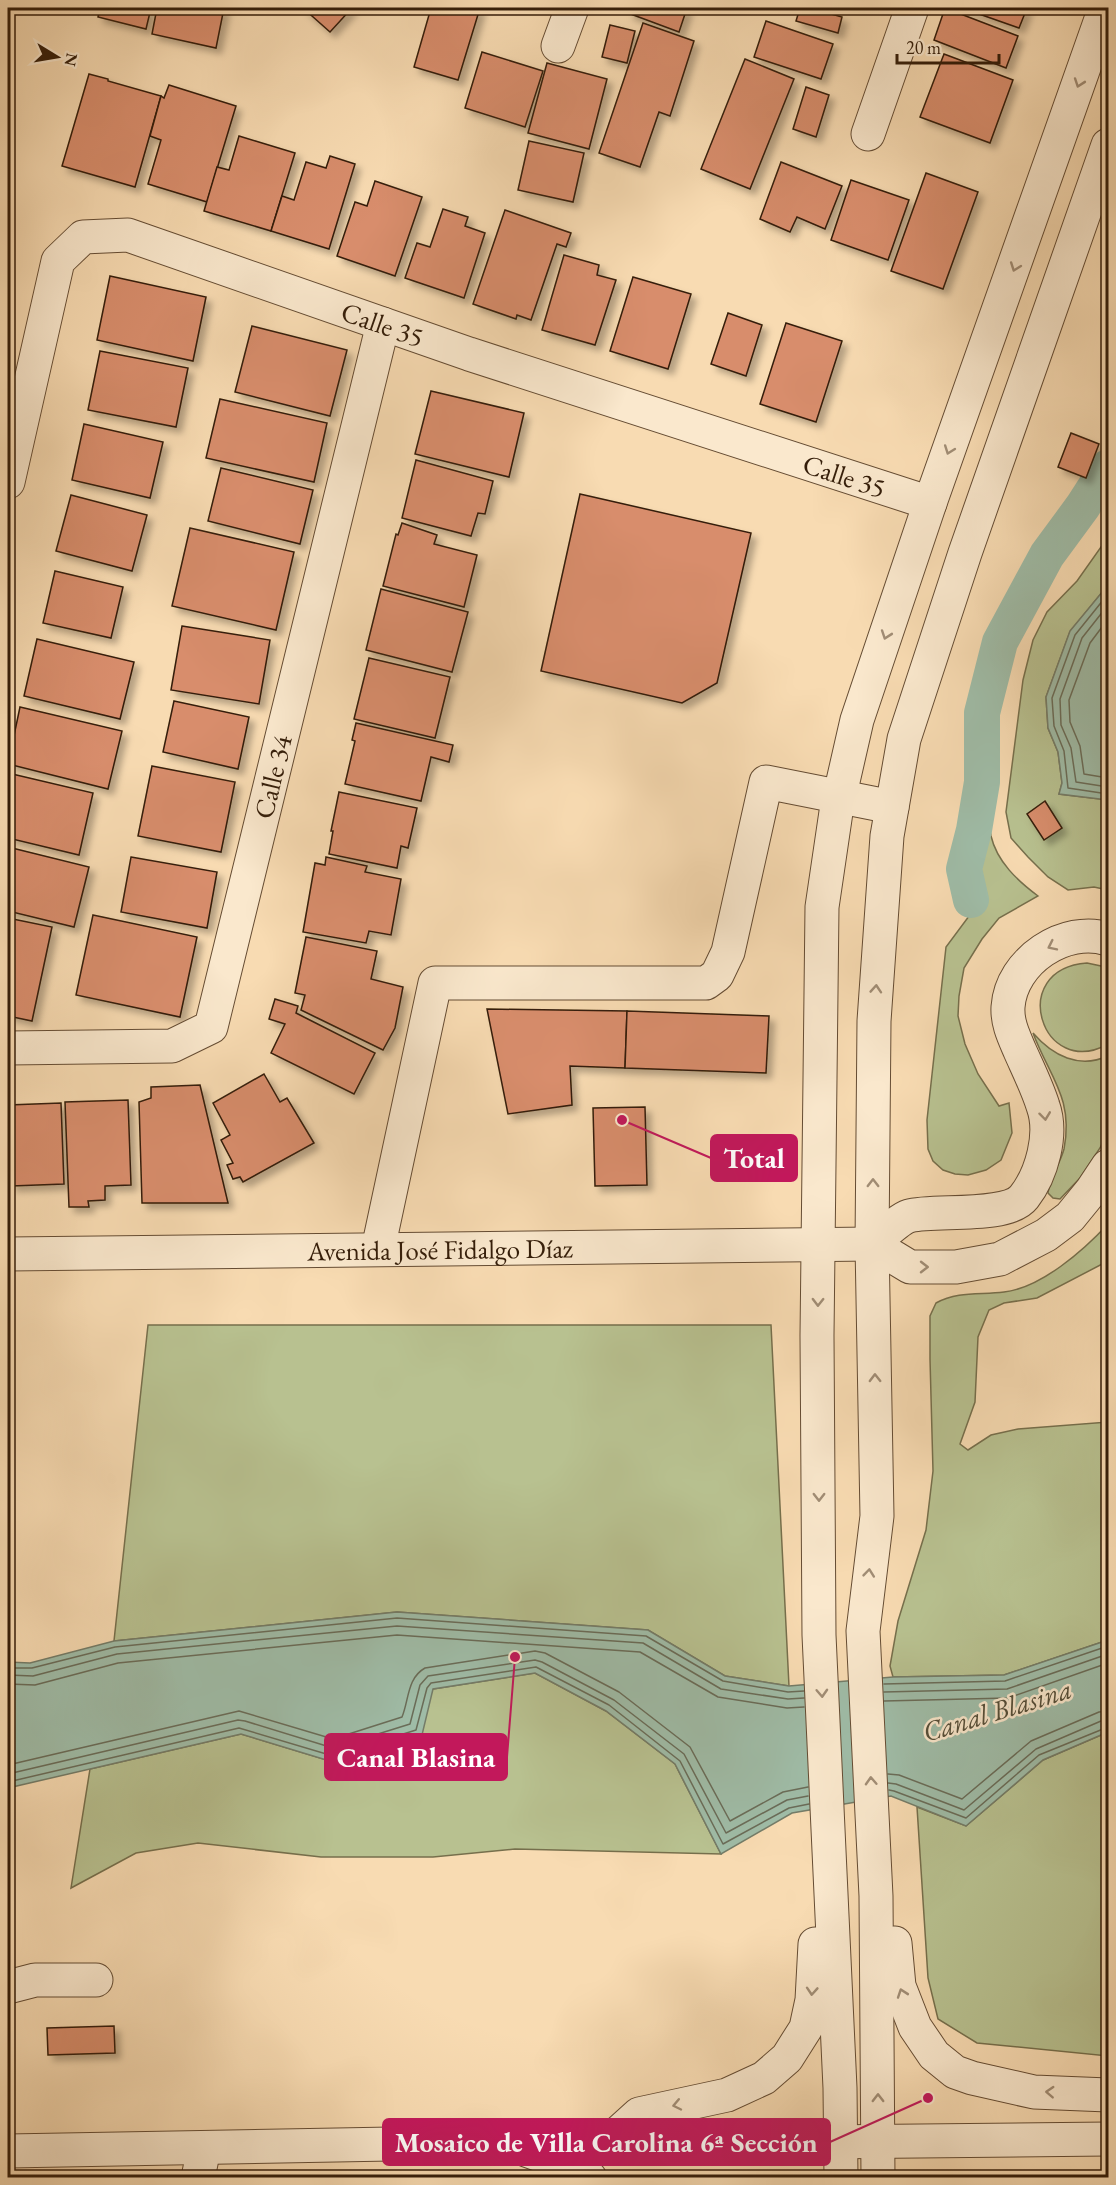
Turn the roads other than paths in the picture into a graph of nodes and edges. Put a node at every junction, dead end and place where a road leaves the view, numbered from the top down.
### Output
1 (572, 8) edge
2 (912, 8) edge
3 (1105, 8) edge
4 (558, 46) dead end
5 (868, 134) dead end
6 (1108, 145) edge
7 (383, 324) junction
8 (8, 482) edge
9 (930, 503) junction
10 (840, 796) junction
11 (892, 807) junction
12 (1108, 939) edge
13 (8, 1048) edge
14 (1108, 1166) edge
15 (1023, 1199) junction
16 (1046, 1235) junction
17 (819, 1243) junction
18 (872, 1244) junction
19 (378, 1249) junction
20 (8, 1254) edge
21 (831, 1894) junction
22 (876, 1896) junction
23 (96, 1980) dead end
24 (8, 1987) edge
25 (1108, 2095) edge
26 (1108, 2139) edge
27 (501, 2142) junction
28 (840, 2142) junction
29 (878, 2142) junction
30 (607, 2143) junction
31 (8, 2151) edge
32 (201, 2163) edge
33 (590, 2178) edge
34 (841, 2178) edge
35 (878, 2178) edge

1 - 4 street
2 - 5 street
3 -> 9 street
6 - 11 street
7 - 8 street, Calle 35
7 - 9 street, Calle 35
7 - 13 street, Calle 34
9 -> 10 street
10 - 11 street
10 - 17 street
10 - 19 street
18 -> 11 street
12 -> 15 street
14 - 16 street
15 - 16 street
15 - 18 street
18 -> 16 street
17 - 18 street, Avenida José Fidalgo Díaz
17 - 19 street, Avenida José Fidalgo Díaz
17 -> 21 street
22 -> 18 street
19 - 20 street, Avenida José Fidalgo Díaz
21 - 28 street
21 -> 30 street
25 -> 22 street
29 -> 22 street
23 - 24 street
26 - 29 street
27 - 30 street
27 - 32 street
27 - 33 street
28 - 29 street
28 - 30 street
28 - 34 street
29 - 35 street
31 - 32 street

